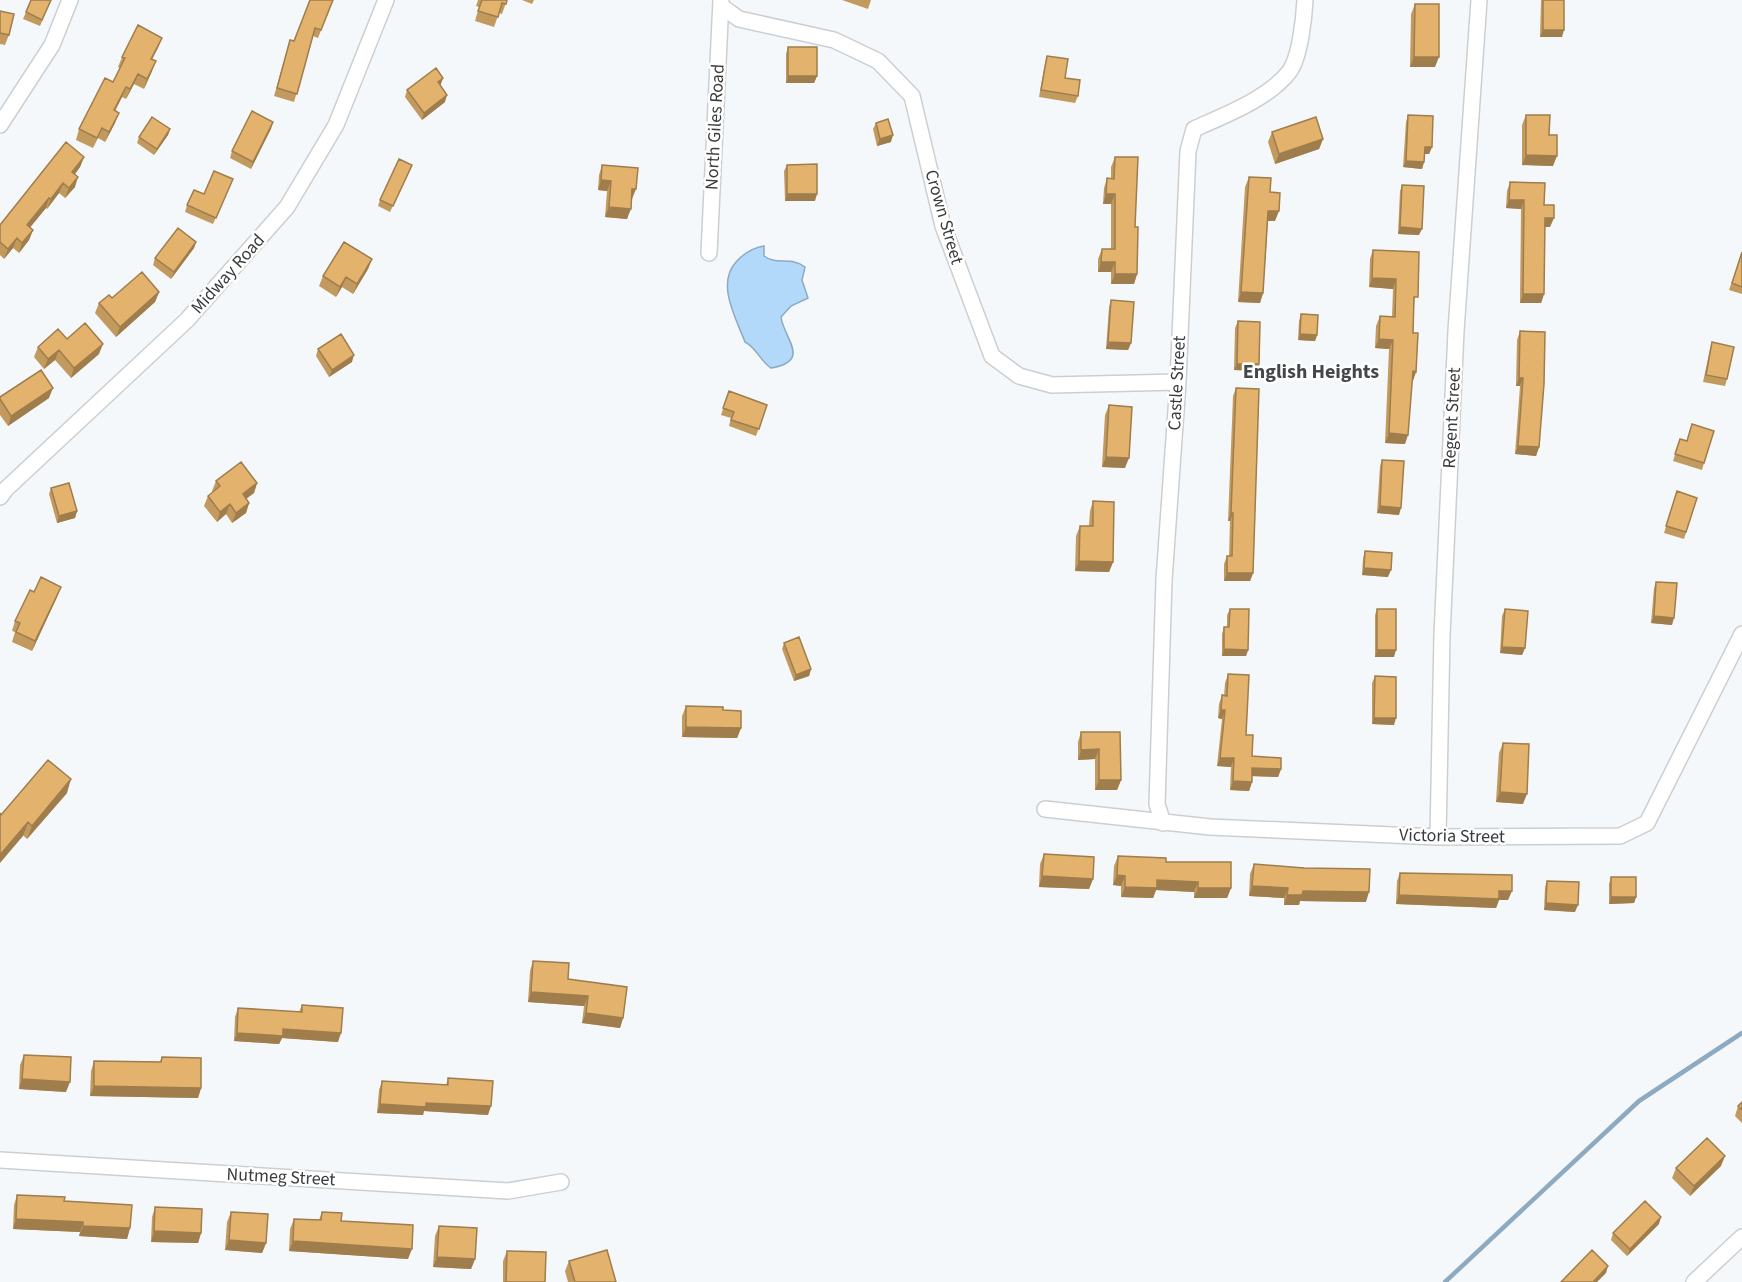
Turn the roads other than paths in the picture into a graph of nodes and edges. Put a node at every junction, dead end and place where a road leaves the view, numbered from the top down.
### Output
1 (70, 0) edge
2 (386, 0) edge
3 (1305, 0) edge
4 (1479, 0) edge
5 (721, 3) edge
6 (0, 125) edge
7 (709, 253) dead end
8 (1178, 382) junction
9 (0, 497) edge
10 (1742, 634) edge
11 (1045, 808) dead end
12 (1163, 823) junction
13 (1438, 837) junction
14 (0, 1160) edge
15 (561, 1182) dead end
16 (1742, 1237) edge
17 (1694, 1282) edge

1 - 6 street
2 - 9 street, Midway Road
3 - 8 street, Castle Street
4 - 13 street, Regent Street
5 - 7 street, North Giles Road
5 - 8 street, Crown Street
8 - 12 street, Castle Street
10 - 13 street, Victoria Street
11 - 12 street, Victoria Street
12 - 13 street, Victoria Street
14 - 15 street, Nutmeg Street
16 - 17 street

